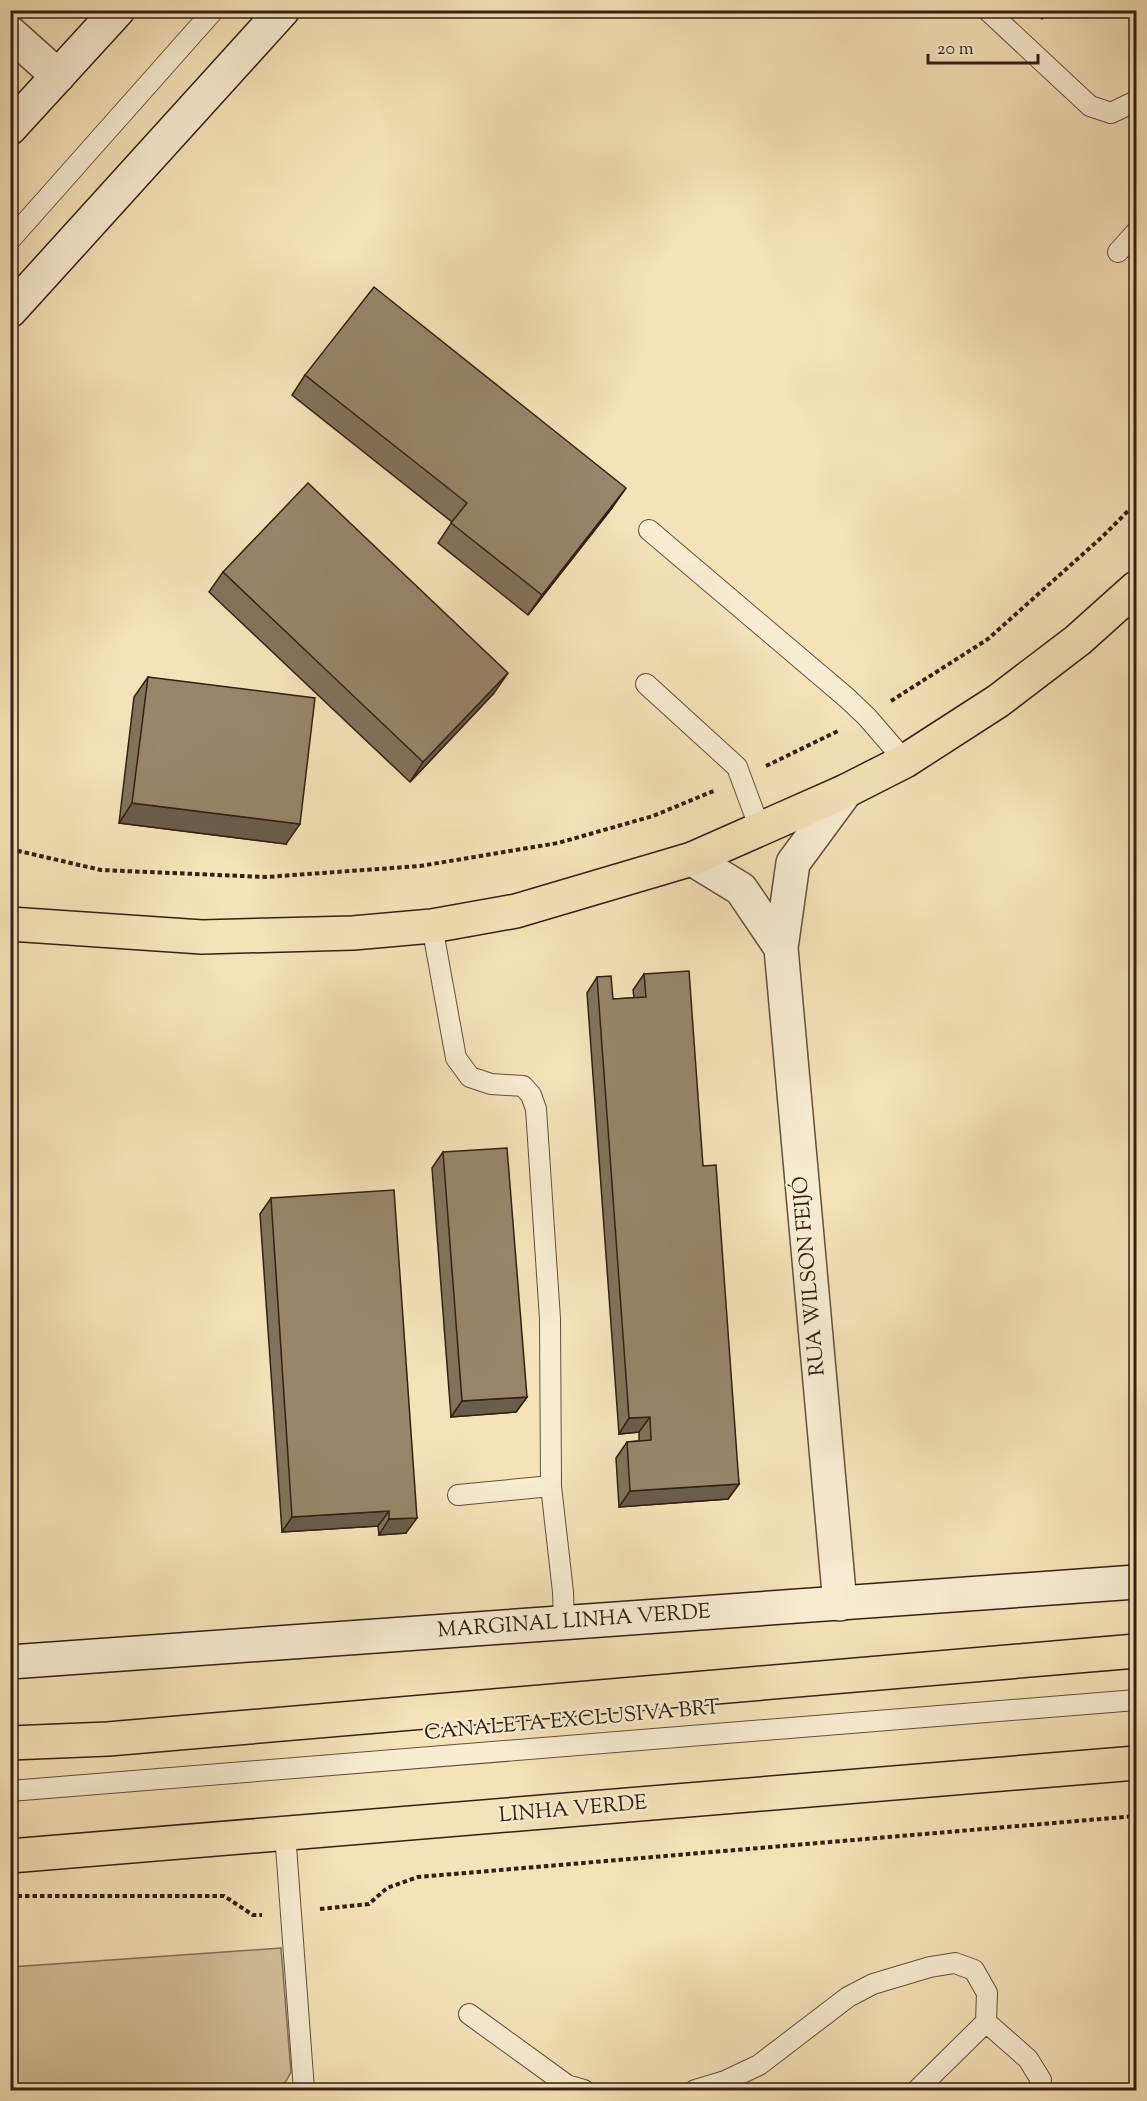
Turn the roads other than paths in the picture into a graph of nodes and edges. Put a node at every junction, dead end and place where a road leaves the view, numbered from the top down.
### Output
1 (118, 10) edge
2 (214, 10) edge
3 (284, 10) edge
4 (987, 10) edge
5 (10, 33) edge
6 (58, 76) junction
7 (1137, 101) edge
8 (10, 128) edge
9 (1137, 232) edge
10 (10, 240) edge
11 (1118, 252) dead end
12 (10, 310) edge
13 (649, 530) dead end
14 (1137, 588) edge
15 (646, 684) dead end
16 (905, 761) junction
17 (846, 791) junction
18 (760, 829) junction
19 (692, 859) junction
20 (10, 924) edge
21 (432, 926) junction
22 (781, 948) junction
23 (551, 1486) junction
24 (458, 1495) dead end
25 (1137, 1582) edge
26 (840, 1604) junction
27 (564, 1622) junction
28 (1137, 1652) edge
29 (10, 1662) edge
30 (1137, 1700) edge
31 (10, 1743) edge
32 (1137, 1763) edge
33 (10, 1791) edge
34 (285, 1833) junction
35 (10, 1856) edge
36 (469, 2014) dead end
37 (986, 2022) junction
38 (304, 2091) edge
39 (584, 2091) edge
40 (695, 2091) edge
41 (917, 2091) edge
42 (1038, 2091) edge

1 - 6 street
2 - 10 lane
3 - 12 street
4 - 7 lane
5 - 6 street
6 - 8 street
9 - 11 lane
13 - 16 lane
14 - 16 main road
15 - 18 lane
16 - 17 main road
17 - 18 main road
17 - 22 street, RUA WILSON FEIJÓ
18 - 19 main road
19 - 21 main road
19 - 22 street, RUA WILSON FEIJÓ
20 - 21 main road
21 - 23 lane
22 - 26 street, RUA WILSON FEIJÓ
23 - 24 lane
23 - 27 lane
25 - 26 street, MARGINAL LINHA VERDE
26 - 27 street, MARGINAL LINHA VERDE
27 - 29 street, MARGINAL LINHA VERDE
28 - 31 main road
30 - 33 lane, CANALETA EXCLUSIVA BRT
32 - 34 main road, LINHA VERDE
34 - 35 main road, LINHA VERDE
34 - 38 lane
36 - 39 lane
37 - 40 lane
37 - 41 lane
37 - 42 lane

